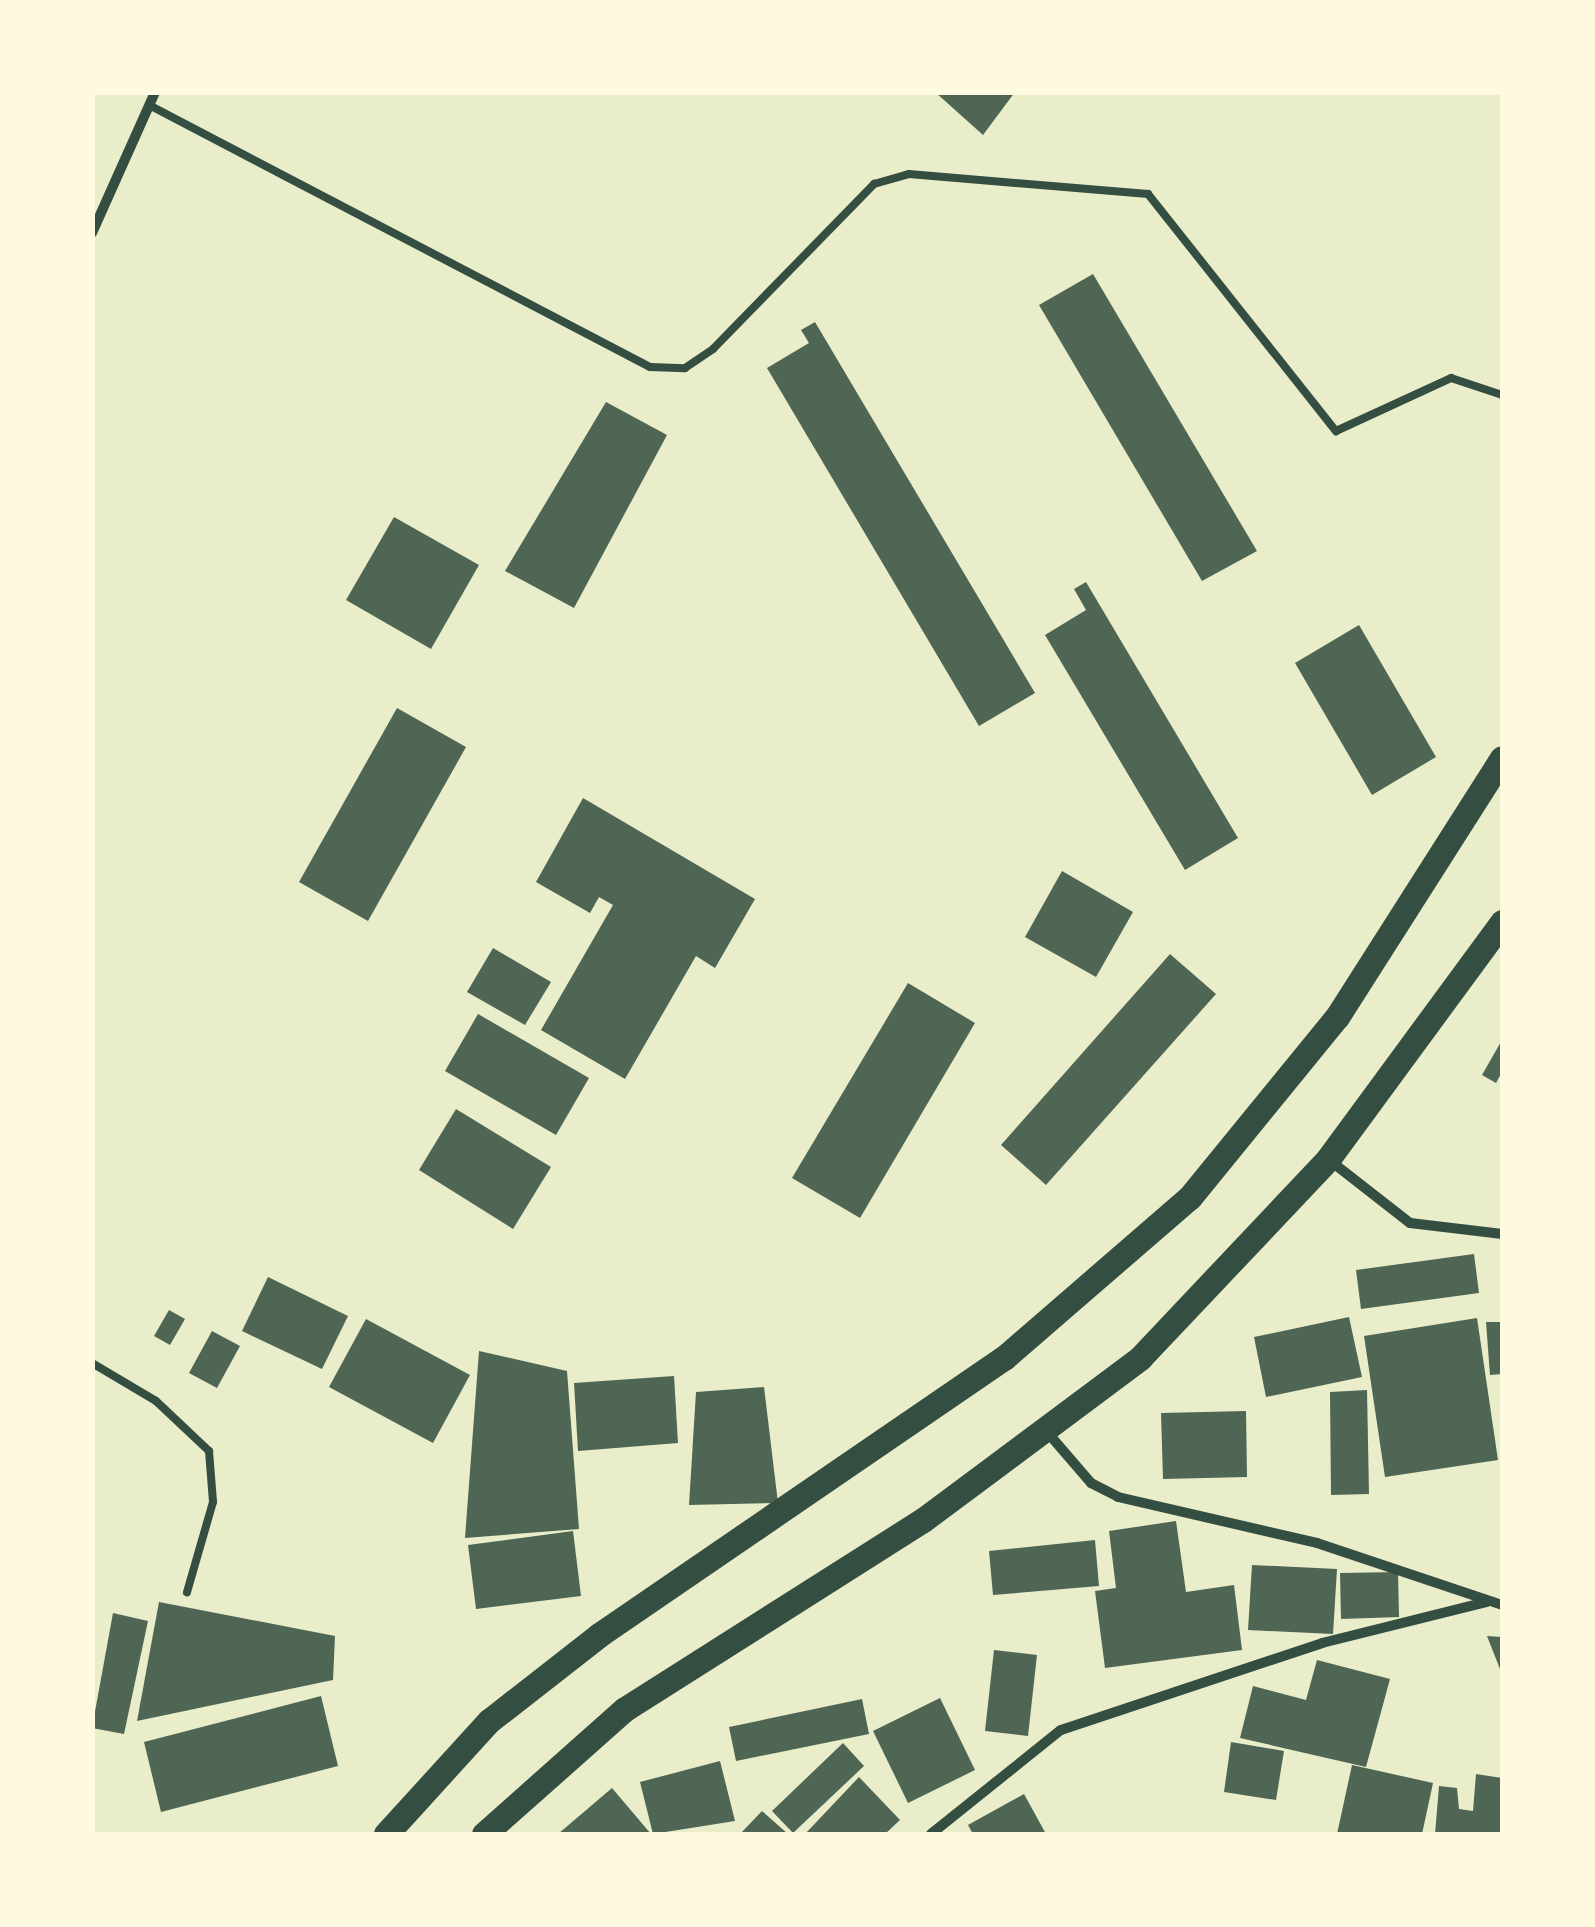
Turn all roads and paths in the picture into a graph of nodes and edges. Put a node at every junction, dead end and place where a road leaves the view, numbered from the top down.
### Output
1 (155, 92) edge
2 (150, 105) junction
3 (92, 233) edge
4 (1502, 394) edge
5 (1502, 758) edge
6 (1502, 922) edge
7 (1328, 1159) junction
8 (1502, 1234) edge
9 (92, 1363) edge
10 (1048, 1433) junction
11 (186, 1592) dead end
12 (1487, 1602) junction
13 (1502, 1605) edge
14 (386, 1834) edge
15 (484, 1834) edge
16 (930, 1834) edge

1 - 2 street
2 - 3 street
2 - 4 lane
5 - 14 main road
6 - 7 main road
7 - 8 street
7 - 10 main road
9 - 11 lane
10 - 12 street
10 - 15 main road
12 - 13 street
12 - 16 street

